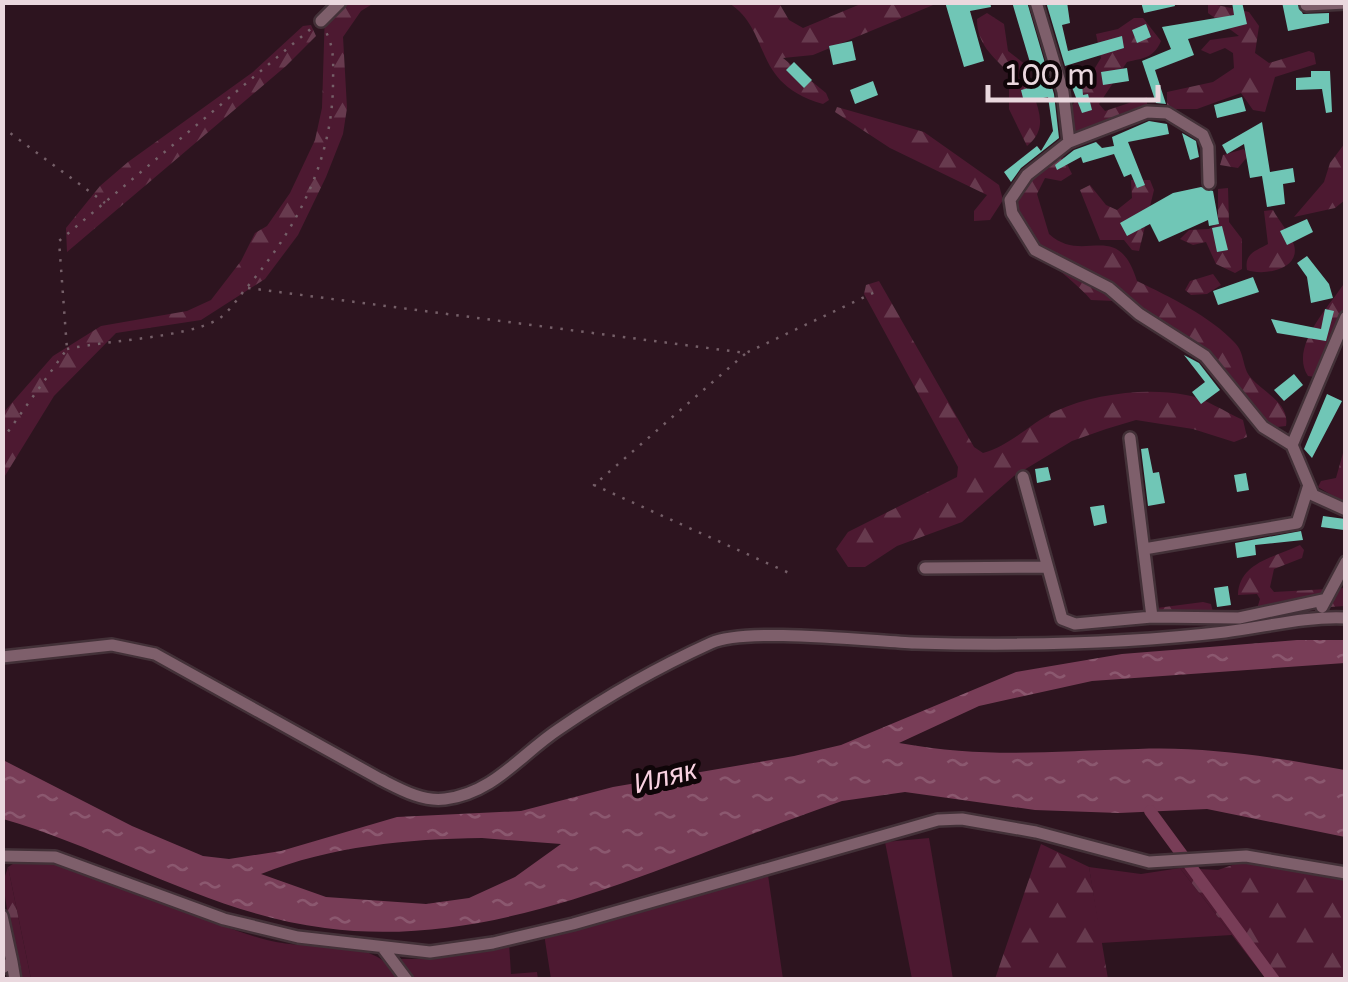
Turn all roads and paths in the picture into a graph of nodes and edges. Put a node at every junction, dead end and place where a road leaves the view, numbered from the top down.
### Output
1 (340, 2) edge
2 (1036, 2) edge
3 (1346, 4) edge
4 (1306, 5) dead end
5 (320, 21) junction
6 (2, 127) edge
7 (1069, 142) junction
8 (1209, 183) dead end
9 (105, 203) junction
10 (247, 287) junction
11 (874, 292) dead end
12 (1346, 318) edge
13 (66, 350) junction
14 (746, 353) junction
15 (1130, 438) dead end
16 (2, 440) edge
17 (1292, 446) junction
18 (1023, 476) dead end
19 (1308, 488) junction
20 (1346, 510) edge
21 (1144, 549) junction
22 (1346, 562) edge
23 (1046, 567) junction
24 (925, 568) dead end
25 (788, 573) dead end
26 (1323, 600) junction
27 (1152, 616) junction
28 (1321, 616) junction
29 (1346, 618) edge
30 (2, 657) edge
31 (2, 856) edge
32 (1346, 873) edge
33 (2, 916) edge
34 (383, 948) junction
35 (7, 965) edge
36 (15, 980) edge
37 (407, 980) edge

1 - 5 street
2 - 7 street
3 - 4 street
5 - 9 path
5 - 10 path
6 - 9 path
7 - 8 street
7 - 17 street
9 - 13 path
10 - 13 path
10 - 14 path
11 - 14 path
12 - 17 street
13 - 16 path
14 - 25 path
15 - 21 street
17 - 19 street
18 - 23 street
19 - 20 street
19 - 21 street
21 - 27 street
22 - 26 street
23 - 24 street
23 - 27 street
26 - 27 street
26 - 28 street
28 - 29 street
28 - 30 street
31 - 34 street
32 - 34 street
33 - 35 street
34 - 37 street
35 - 36 street

